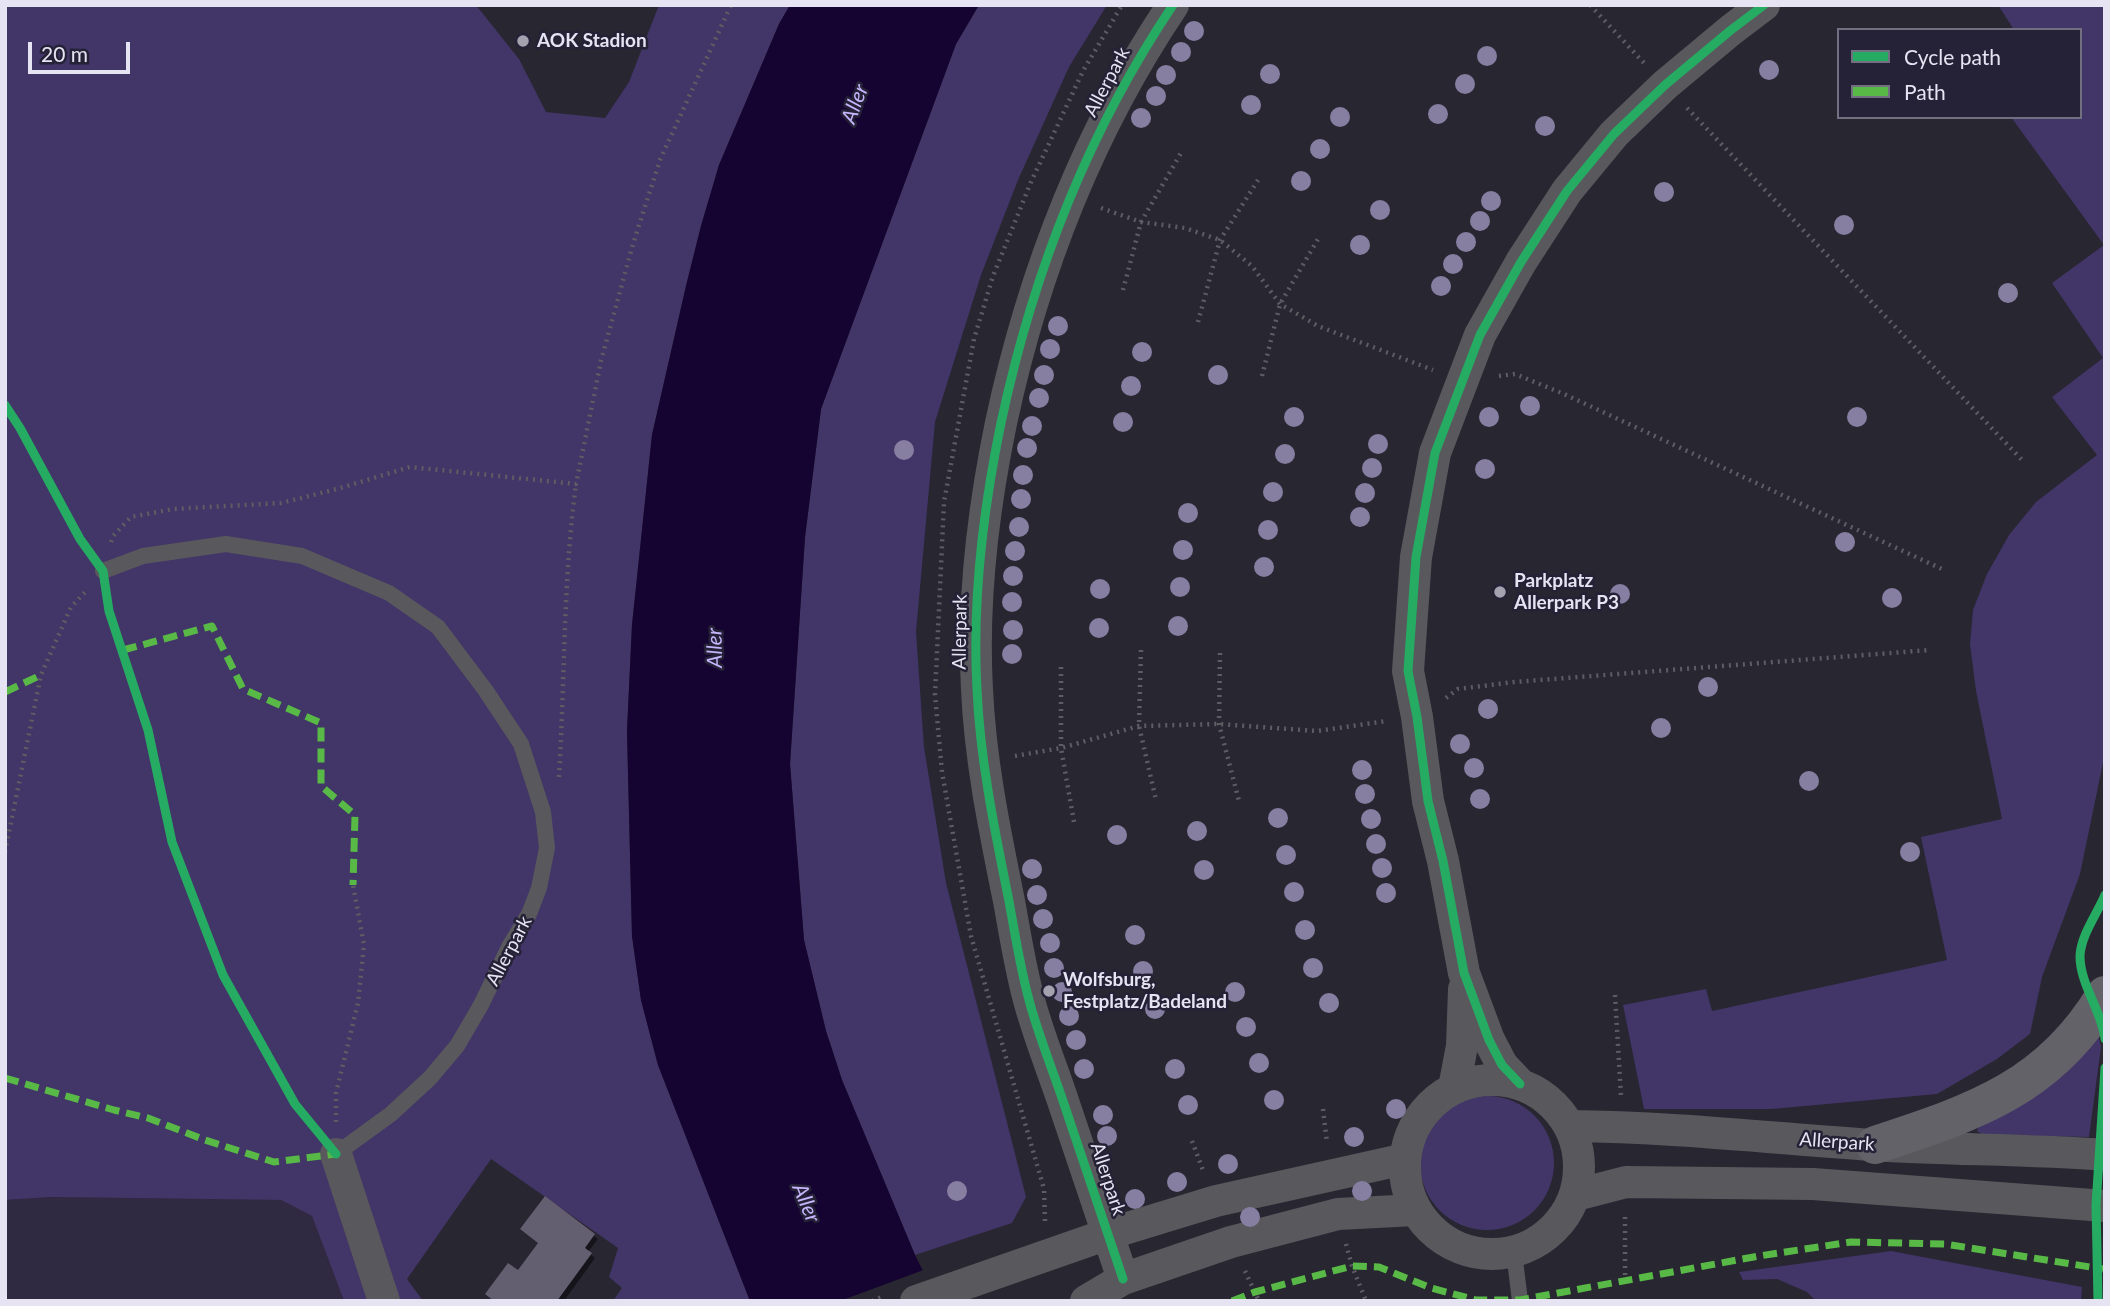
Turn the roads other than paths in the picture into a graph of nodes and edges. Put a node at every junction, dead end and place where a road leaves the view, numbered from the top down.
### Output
1 (1173, 5) edge
2 (1764, 5) edge
3 (103, 572) road end
4 (1464, 973) junction
5 (2105, 995) edge
6 (1520, 1084) junction
7 (1454, 1088) junction
8 (1570, 1126) junction
9 (1875, 1145) junction
10 (336, 1154) joint
11 (2105, 1155) edge
12 (1405, 1159) junction
13 (1576, 1195) junction
14 (2105, 1206) edge
15 (1415, 1210) junction
16 (1108, 1234) junction
17 (1514, 1252) junction
18 (1123, 1279) junction
19 (384, 1301) edge
20 (916, 1301) edge
21 (1086, 1301) edge
22 (1520, 1301) edge

1 - 16 street, Allerpark
2 - 4 street
3 - 10 lane, Allerpark
4 - 6 street
4 - 7 street
5 - 9 main road
6 - 7 street
6 - 8 street
7 - 12 street
8 - 9 street, Allerpark
8 - 13 street
9 - 11 street, Allerpark
10 - 19 street
12 - 15 street
12 - 16 street, Allerpark
13 - 14 street
13 - 17 street
15 - 17 street
15 - 18 street
16 - 18 street, Allerpark
16 - 20 street, Allerpark
17 - 22 lane
18 - 21 street

